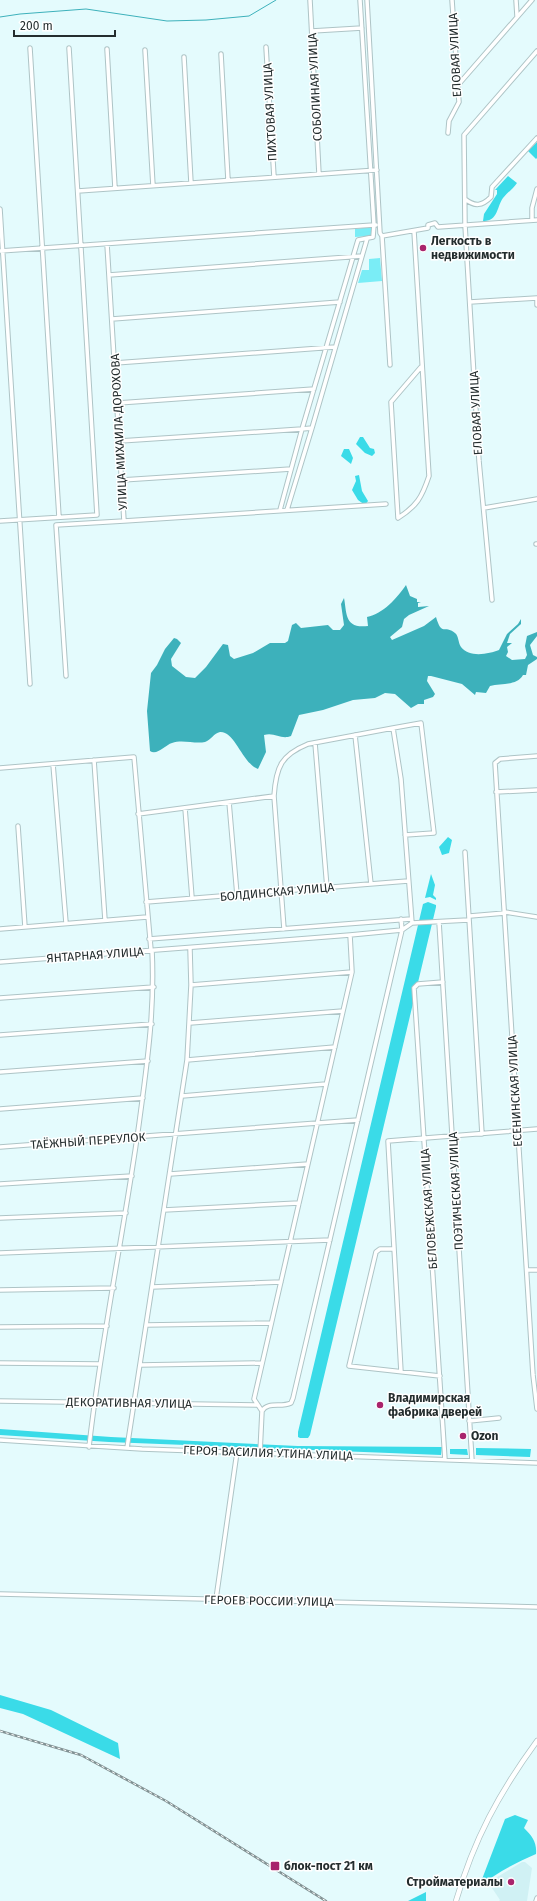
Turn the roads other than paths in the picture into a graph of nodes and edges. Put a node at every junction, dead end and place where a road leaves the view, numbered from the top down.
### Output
1 (310, 0) edge
2 (360, 0) edge
3 (367, 0) edge
4 (452, 0) edge
5 (516, 0) edge
6 (532, 0) edge
7 (517, 16) junction
8 (362, 28) junction
9 (312, 31) junction
10 (266, 47) dead end
11 (30, 48) dead end
12 (69, 48) dead end
13 (107, 49) dead end
14 (145, 50) dead end
15 (537, 51) edge
16 (221, 54) dead end
17 (184, 57) dead end
18 (458, 85) junction
19 (448, 133) dead end
20 (537, 138) edge
21 (372, 170) junction
22 (377, 170) junction
23 (319, 174) junction
24 (274, 177) junction
25 (228, 180) junction
26 (191, 183) junction
27 (153, 186) junction
28 (116, 188) junction
29 (537, 189) edge
30 (78, 191) junction
31 (465, 199) junction
32 (0, 209) edge
33 (532, 220) junction
34 (537, 220) edge
35 (374, 225) junction
36 (379, 225) junction
37 (465, 225) junction
38 (414, 231) junction
39 (382, 236) junction
40 (367, 239) junction
41 (107, 244) junction
42 (82, 246) junction
43 (43, 248) junction
44 (1, 251) edge
45 (362, 256) junction
46 (353, 257) junction
47 (109, 275) junction
48 (537, 298) edge
49 (340, 302) junction
50 (470, 302) junction
51 (537, 305) edge
52 (112, 319) junction
53 (335, 347) junction
54 (326, 348) junction
55 (115, 363) junction
56 (390, 365) dead end
57 (421, 368) junction
58 (314, 389) junction
59 (118, 403) junction
60 (312, 428) junction
61 (302, 429) junction
62 (120, 441) junction
63 (291, 469) junction
64 (122, 480) junction
65 (537, 499) edge
66 (386, 504) dead end
67 (484, 508) junction
68 (280, 510) junction
69 (287, 510) junction
70 (59, 517) junction
71 (20, 520) junction
72 (124, 520) junction
73 (0, 521) edge
74 (492, 600) dead end
75 (66, 676) dead end
76 (30, 684) dead end
77 (393, 728) junction
78 (355, 735) junction
79 (315, 743) junction
80 (537, 756) edge
81 (94, 760) junction
82 (53, 764) junction
83 (0, 768) edge
84 (537, 790) edge
85 (496, 792) junction
86 (274, 796) junction
87 (229, 802) junction
88 (185, 808) junction
89 (138, 814) junction
90 (18, 826) dead end
91 (405, 835) junction
92 (464, 852) dead end
93 (408, 881) junction
94 (371, 884) junction
95 (327, 888) junction
96 (281, 891) junction
97 (237, 895) junction
98 (192, 898) junction
99 (146, 902) junction
100 (505, 913) junction
101 (147, 917) junction
102 (537, 917) edge
103 (469, 918) junction
104 (401, 919) junction
105 (105, 920) junction
106 (412, 921) junction
107 (439, 922) junction
108 (66, 923) junction
109 (25, 927) junction
110 (0, 929) edge
111 (284, 929) junction
112 (402, 930) junction
113 (350, 935) junction
114 (149, 939) junction
115 (190, 948) junction
116 (152, 950) junction
117 (0, 962) edge
118 (352, 972) junction
119 (443, 982) junction
120 (191, 985) junction
121 (154, 988) junction
122 (0, 998) edge
123 (343, 1011) junction
124 (190, 1023) junction
125 (152, 1024) junction
126 (0, 1035) edge
127 (335, 1047) junction
128 (187, 1060) junction
129 (148, 1061) junction
130 (0, 1072) edge
131 (326, 1084) junction
132 (182, 1096) junction
133 (143, 1098) junction
134 (0, 1109) edge
135 (358, 1120) junction
136 (317, 1124) junction
137 (537, 1129) edge
138 (517, 1131) junction
139 (482, 1134) junction
140 (176, 1135) junction
141 (452, 1136) junction
142 (137, 1137) junction
143 (425, 1138) junction
144 (0, 1147) edge
145 (308, 1164) junction
146 (170, 1174) junction
147 (132, 1176) junction
148 (0, 1184) edge
149 (299, 1203) junction
150 (164, 1210) junction
151 (126, 1212) junction
152 (0, 1218) edge
153 (330, 1240) junction
154 (290, 1242) junction
155 (158, 1248) junction
156 (120, 1249) junction
157 (394, 1249) junction
158 (0, 1253) edge
159 (527, 1270) junction
160 (537, 1270) edge
161 (281, 1282) junction
162 (152, 1287) junction
163 (114, 1288) junction
164 (0, 1290) edge
165 (271, 1323) junction
166 (146, 1325) junction
167 (107, 1326) junction
168 (0, 1327) edge
169 (0, 1363) edge
170 (262, 1363) junction
171 (100, 1364) junction
172 (140, 1365) junction
173 (401, 1372) junction
174 (440, 1376) junction
175 (0, 1401) edge
176 (94, 1403) junction
177 (134, 1404) junction
178 (258, 1405) junction
179 (537, 1409) edge
180 (262, 1411) junction
181 (499, 1418) dead end
182 (469, 1421) junction
183 (0, 1440) edge
184 (88, 1447) junction
185 (127, 1448) junction
186 (237, 1452) junction
187 (260, 1453) junction
188 (445, 1460) junction
189 (472, 1461) junction
190 (537, 1463) edge
191 (0, 1594) edge
192 (216, 1599) junction
193 (537, 1607) edge
194 (537, 1741) edge
195 (537, 1898) edge
196 (456, 1901) edge
197 (536, 1901) edge

1 - 9 street, СОБОЛИНАЯ УЛИЦА
2 - 8 street
3 - 22 street
4 - 18 street, ЕЛОВАЯ УЛИЦА
5 - 7 street
6 - 7 street
7 - 18 street
8 - 9 street
8 - 21 street
9 - 23 street, СОБОЛИНАЯ УЛИЦА
10 - 24 street, ПИХТОВАЯ УЛИЦА
11 - 43 street
12 - 30 street
13 - 28 street
14 - 27 street
15 - 31 street, ЕЛОВАЯ УЛИЦА
16 - 25 street
17 - 26 street
18 - 19 street, ЕЛОВАЯ УЛИЦА
20 - 31 street
21 - 22 street
21 - 23 street
21 - 35 street
22 - 36 street
23 - 24 street
24 - 25 street
25 - 26 street
26 - 27 street
27 - 28 street
28 - 30 street
29 - 33 street
30 - 42 street
31 - 37 street, ЕЛОВАЯ УЛИЦА
32 - 44 street
33 - 34 street
33 - 37 street
35 - 36 street
35 - 40 street
35 - 41 street
36 - 39 street
37 - 38 street
37 - 50 street, ЕЛОВАЯ УЛИЦА
38 - 39 street
38 - 57 street
39 - 56 street
40 - 45 street
40 - 46 street
41 - 42 street
41 - 47 street, УЛИЦА МИХАИЛА ДОРОХОВА
42 - 43 street
42 - 70 street
43 - 44 street
43 - 70 street
44 - 71 street
45 - 46 street
45 - 53 street
46 - 47 street
46 - 49 street
47 - 52 street, УЛИЦА МИХАИЛА ДОРОХОВА
48 - 50 street
48 - 51 street
49 - 52 street
49 - 54 street
50 - 67 street, ЕЛОВАЯ УЛИЦА
52 - 55 street, УЛИЦА МИХАИЛА ДОРОХОВА
53 - 54 street
53 - 60 street
54 - 55 street
54 - 58 street
55 - 59 street, УЛИЦА МИХАИЛА ДОРОХОВА
57 - 57 street
58 - 59 street
58 - 61 street
59 - 62 street, УЛИЦА МИХАИЛА ДОРОХОВА
60 - 61 street
60 - 69 street
61 - 62 street
61 - 63 street
62 - 64 street, УЛИЦА МИХАИЛА ДОРОХОВА
63 - 64 street
63 - 68 street
64 - 72 street, УЛИЦА МИХАИЛА ДОРОХОВА
65 - 67 street
66 - 69 street
67 - 74 street, ЕЛОВАЯ УЛИЦА
68 - 69 street
68 - 72 street
70 - 71 street
71 - 73 street
71 - 76 street
72 - 75 street, УЛИЦА МИХАИЛА ДОРОХОВА
77 - 78 street
77 - 91 street
77 - 91 street
78 - 79 street
78 - 94 street
79 - 86 street
79 - 95 street
80 - 85 street, ЕСЕНИНСКАЯ УЛИЦА
81 - 82 street
81 - 89 street
81 - 105 street
82 - 83 street
82 - 108 street
84 - 85 street
85 - 100 street, ЕСЕНИНСКАЯ УЛИЦА
86 - 87 street
86 - 96 street
87 - 88 street
87 - 97 street
88 - 89 street
88 - 98 street
89 - 99 street
90 - 109 street
91 - 93 street
92 - 103 street
93 - 94 street, БОЛДИНСКАЯ УЛИЦА
93 - 106 street
94 - 95 street, БОЛДИНСКАЯ УЛИЦА
95 - 96 street, БОЛДИНСКАЯ УЛИЦА
96 - 97 street, БОЛДИНСКАЯ УЛИЦА
96 - 111 street
97 - 98 street, БОЛДИНСКАЯ УЛИЦА
98 - 99 street, БОЛДИНСКАЯ УЛИЦА
99 - 101 street
100 - 102 street
100 - 103 street
100 - 138 street, ЕСЕНИНСКАЯ УЛИЦА
101 - 105 street
101 - 114 street
103 - 107 street
103 - 139 street
104 - 106 street
104 - 111 street
104 - 112 street
105 - 108 street
106 - 107 street
106 - 112 street
107 - 119 street, ПОЭТИЧЕСКАЯ УЛИЦА
108 - 109 street
109 - 110 street
111 - 114 street
112 - 113 street, ЯНТАРНАЯ УЛИЦА
112 - 135 street
113 - 115 street, ЯНТАРНАЯ УЛИЦА
113 - 118 street
114 - 116 street
115 - 116 street, ЯНТАРНАЯ УЛИЦА
115 - 120 street
116 - 117 street, ЯНТАРНАЯ УЛИЦА
116 - 121 street
118 - 120 street
118 - 123 street
119 - 141 street, ПОЭТИЧЕСКАЯ УЛИЦА
119 - 143 street, БЕЛОВЕЖСКАЯ УЛИЦА
120 - 124 street
121 - 122 street
121 - 125 street
123 - 124 street
123 - 127 street
124 - 128 street
125 - 126 street
125 - 129 street
127 - 128 street
127 - 131 street
128 - 132 street
129 - 130 street
129 - 133 street
131 - 132 street
131 - 136 street
132 - 140 street
133 - 134 street
133 - 142 street
135 - 136 street, ТАЁЖНЫЙ ПЕРЕУЛОК
135 - 153 street
136 - 140 street, ТАЁЖНЫЙ ПЕРЕУЛОК
136 - 145 street
137 - 138 street
138 - 139 street
138 - 159 street, ЕСЕНИНСКАЯ УЛИЦА
139 - 141 street
140 - 142 street, ТАЁЖНЫЙ ПЕРЕУЛОК
140 - 146 street
141 - 143 street
141 - 182 street, ПОЭТИЧЕСКАЯ УЛИЦА
142 - 144 street, ТАЁЖНЫЙ ПЕРЕУЛОК
142 - 147 street
143 - 157 street
143 - 174 street, БЕЛОВЕЖСКАЯ УЛИЦА
145 - 146 street
145 - 149 street
146 - 150 street
147 - 148 street
147 - 151 street
149 - 150 street
149 - 154 street
150 - 155 street
151 - 152 street
151 - 156 street
153 - 154 street
153 - 180 street
154 - 155 street
154 - 161 street
155 - 156 street
155 - 162 street
156 - 158 street
156 - 163 street
157 - 173 street
157 - 173 street
159 - 160 street
159 - 179 street, ЕСЕНИНСКАЯ УЛИЦА
161 - 162 street
161 - 165 street
162 - 166 street
163 - 164 street
163 - 167 street
165 - 166 street
165 - 170 street
166 - 172 street
167 - 168 street
167 - 171 street
169 - 171 street
170 - 172 street
170 - 178 street
171 - 176 street
172 - 177 street
173 - 174 street
174 - 188 street, БЕЛОВЕЖСКАЯ УЛИЦА
175 - 176 street, ДЕКОРАТИВНАЯ УЛИЦА
176 - 177 street, ДЕКОРАТИВНАЯ УЛИЦА
176 - 184 street
177 - 178 street, ДЕКОРАТИВНАЯ УЛИЦА
177 - 185 street
178 - 180 street
180 - 187 street
181 - 182 street
182 - 189 street, ПОЭТИЧЕСКАЯ УЛИЦА
183 - 184 street, ГЕРОЯ ВАСИЛИЯ УТИНА УЛИЦА
184 - 185 street, ГЕРОЯ ВАСИЛИЯ УТИНА УЛИЦА
185 - 186 street, ГЕРОЯ ВАСИЛИЯ УТИНА УЛИЦА
186 - 187 street, ГЕРОЯ ВАСИЛИЯ УТИНА УЛИЦА
186 - 192 street
187 - 188 street, ГЕРОЯ ВАСИЛИЯ УТИНА УЛИЦА
188 - 189 street, ГЕРОЯ ВАСИЛИЯ УТИНА УЛИЦА
189 - 190 street, ГЕРОЯ ВАСИЛИЯ УТИНА УЛИЦА
191 - 192 street, ГЕРОЕВ РОССИИ УЛИЦА
192 - 193 street, ГЕРОЕВ РОССИИ УЛИЦА
194 - 196 street
195 - 197 street

